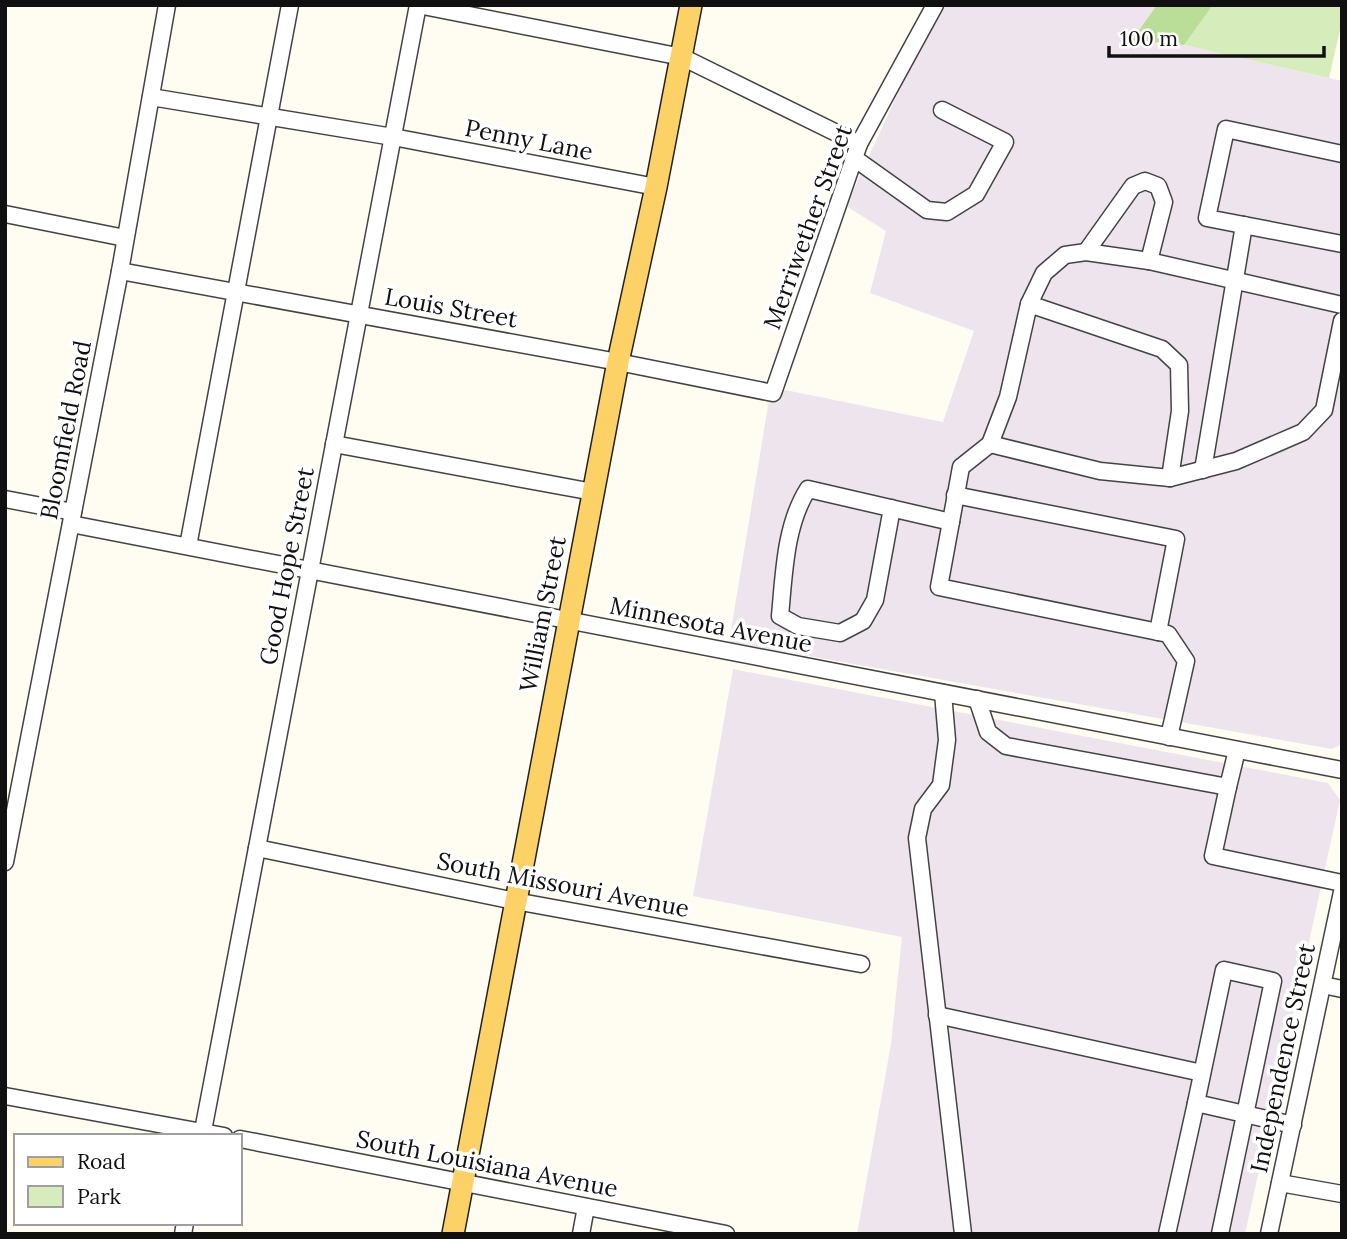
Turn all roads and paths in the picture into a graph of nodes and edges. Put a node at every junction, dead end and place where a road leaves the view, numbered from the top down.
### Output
1 (167, 5) edge
2 (290, 5) edge
3 (418, 5) edge
4 (691, 5) edge
5 (935, 5) edge
6 (681, 57) junction
7 (151, 97) junction
8 (942, 110) dead end
9 (269, 116) junction
10 (393, 137) junction
11 (857, 151) junction
12 (1342, 154) edge
13 (656, 187) junction
14 (5, 214) edge
15 (1244, 226) junction
16 (125, 238) junction
17 (1342, 244) edge
18 (1086, 252) junction
19 (1149, 261) junction
20 (120, 271) junction
21 (1234, 282) junction
22 (235, 292) junction
23 (1029, 304) junction
24 (1342, 305) edge
25 (359, 315) junction
26 (1342, 321) edge
27 (618, 362) junction
28 (773, 393) joint
29 (334, 444) junction
30 (990, 444) junction
31 (1203, 470) junction
32 (1170, 478) junction
33 (593, 492) junction
34 (956, 495) junction
35 (5, 499) edge
36 (892, 508) junction
37 (72, 518) junction
38 (951, 522) junction
39 (188, 546) junction
40 (309, 569) junction
41 (568, 621) junction
42 (1158, 632) junction
43 (943, 693) junction
44 (977, 699) junction
45 (1169, 737) junction
46 (1237, 750) junction
47 (1342, 770) edge
48 (1228, 787) junction
49 (8, 838) edge
50 (257, 848) junction
51 (5, 862) edge
52 (1342, 883) edge
53 (1342, 892) edge
54 (515, 901) junction
55 (861, 964) dead end
56 (1322, 985) junction
57 (1342, 989) edge
58 (937, 1015) junction
59 (1202, 1073) junction
60 (5, 1096) edge
61 (1196, 1103) junction
62 (1246, 1115) junction
63 (1293, 1125) junction
64 (202, 1134) edge
65 (242, 1139) edge
66 (462, 1183) junction
67 (1280, 1183) junction
68 (1342, 1194) edge
69 (586, 1207) junction
70 (453, 1234) edge
71 (581, 1234) edge
72 (726, 1234) edge
73 (963, 1234) edge
74 (1167, 1234) edge
75 (1220, 1234) edge
76 (1269, 1234) edge

1 - 7 street, Bloomfield Road
2 - 9 street
3 - 6 street
3 - 10 street, Good Hope Street
4 - 6 main road, William Street
5 - 11 street, Merriwether Street
6 - 11 street
6 - 13 main road, William Street
7 - 9 street, Penny Lane
7 - 16 street, Bloomfield Road
8 - 11 street
9 - 10 street, Penny Lane
9 - 22 street
10 - 13 street, Penny Lane
10 - 25 street, Good Hope Street
11 - 28 street, Merriwether Street
12 - 15 street
13 - 27 main road, William Street
14 - 16 street
15 - 17 street
15 - 21 street
16 - 20 street, Bloomfield Road
18 - 19 street
18 - 19 street
18 - 23 street
19 - 21 street
20 - 22 street, Louis Street
20 - 37 street, Bloomfield Road
21 - 24 street
21 - 31 street
22 - 25 street, Louis Street
22 - 39 street
23 - 30 street
23 - 32 street
25 - 27 street, Louis Street
25 - 29 street, Good Hope Street
26 - 31 street
27 - 28 street, Louis Street
27 - 33 main road, William Street
29 - 33 street
29 - 40 street, Good Hope Street
30 - 32 street
30 - 34 street
31 - 32 street
33 - 41 main road, William Street
34 - 38 street
34 - 42 street
35 - 37 street, Minnesota Avenue
36 - 36 street
36 - 38 street
37 - 39 street, Minnesota Avenue
37 - 49 street, Bloomfield Road
38 - 42 street
39 - 40 street, Minnesota Avenue
40 - 41 street, Minnesota Avenue
40 - 50 street, Good Hope Street
41 - 43 street, Minnesota Avenue
41 - 54 main road, William Street
42 - 45 street
43 - 44 street, Minnesota Avenue
43 - 58 street
44 - 45 street, Minnesota Avenue
44 - 48 street
45 - 46 street, Minnesota Avenue
46 - 47 street, Minnesota Avenue
46 - 48 street
48 - 52 street
49 - 51 street, Bloomfield Road
50 - 54 street, South Missouri Avenue
50 - 64 street, Good Hope Street
53 - 56 street, Independence Street
54 - 55 street, South Missouri Avenue
54 - 66 main road, William Street
56 - 57 street
56 - 63 street, Independence Street
58 - 59 street
58 - 73 street
59 - 61 street
59 - 62 street
60 - 64 street
61 - 62 street
61 - 74 street
62 - 63 street
62 - 75 street
63 - 67 street, Independence Street
65 - 66 street, South Louisiana Avenue
66 - 69 street, South Louisiana Avenue
66 - 70 main road, William Street
67 - 68 street
67 - 76 street, Independence Street
69 - 71 street
69 - 72 street, South Louisiana Avenue

